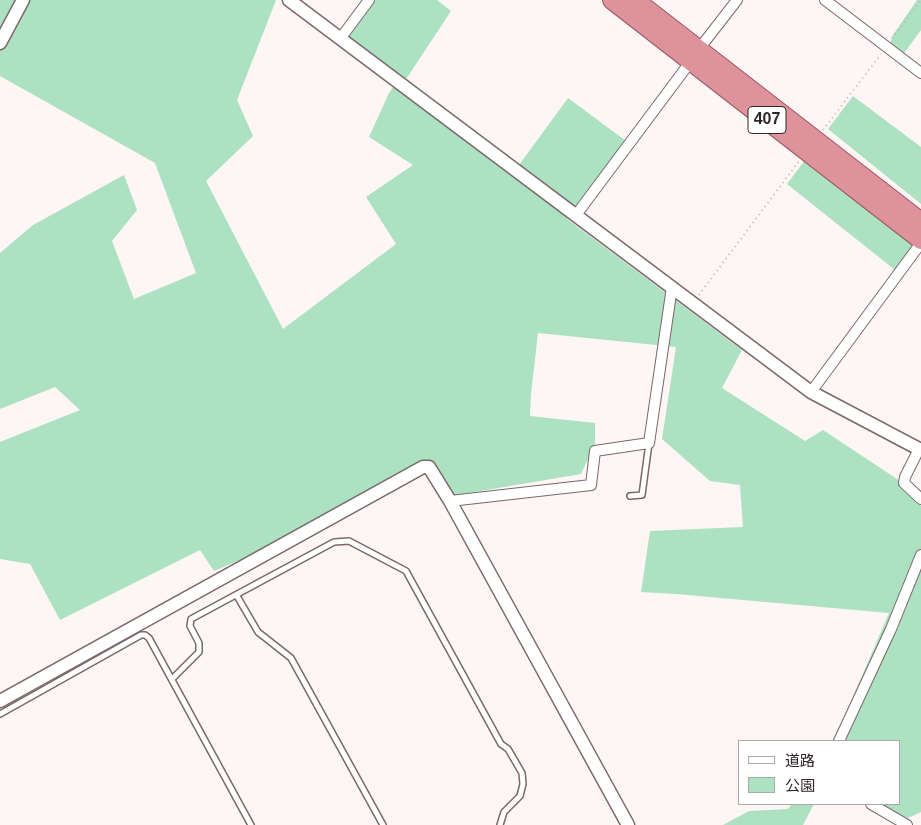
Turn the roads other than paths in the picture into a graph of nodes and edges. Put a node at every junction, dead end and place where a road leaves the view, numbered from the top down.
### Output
1 (23, 0) edge
2 (289, 0) edge
3 (369, 0) edge
4 (612, 0) edge
5 (635, 0) edge
6 (737, 0) edge
7 (825, 0) edge
8 (340, 39) junction
9 (0, 43) edge
10 (695, 55) junction
11 (921, 73) edge
12 (811, 146) junction
13 (576, 215) junction
14 (921, 222) edge
15 (921, 242) edge
16 (672, 287) junction
17 (811, 392) junction
18 (649, 443) junction
19 (920, 449) edge
20 (630, 496) dead end
21 (921, 499) edge
22 (450, 501) junction
23 (921, 555) edge
24 (236, 596) junction
25 (172, 679) junction
26 (0, 701) edge
27 (0, 714) edge
28 (839, 740) edge
29 (873, 805) edge
30 (252, 825) edge
31 (383, 825) edge
32 (500, 825) edge
33 (628, 825) edge
34 (907, 825) edge

1 - 9 street
2 - 8 street
3 - 8 street
4 - 10 highway, 407
5 - 10 highway, 407
6 - 10 street
7 - 11 street
8 - 13 street
10 - 12 highway, 407
10 - 13 street
12 - 14 highway, 407
12 - 15 highway, 407
13 - 16 street
15 - 17 street
16 - 17 street
16 - 18 street
17 - 19 street
18 - 20 lane
18 - 22 street
19 - 21 street
22 - 26 street
22 - 33 street
23 - 28 street
24 - 25 lane
24 - 31 lane
24 - 32 lane
25 - 27 lane
25 - 30 lane
29 - 34 street

